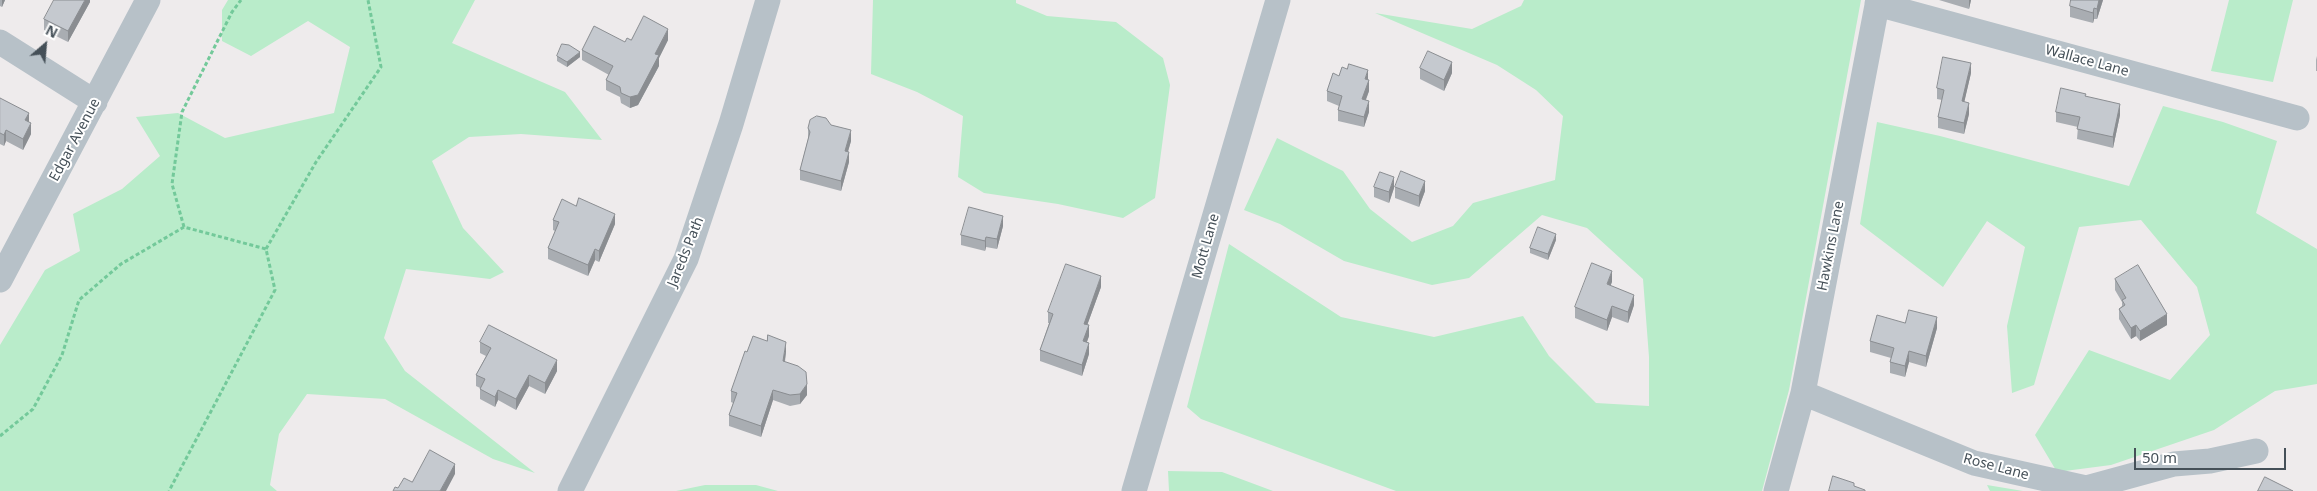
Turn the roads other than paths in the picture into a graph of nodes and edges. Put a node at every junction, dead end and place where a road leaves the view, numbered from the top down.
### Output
1 (148, 0) edge
2 (768, 0) edge
3 (1278, 0) edge
4 (1878, 2) edge
5 (0, 42) edge
6 (95, 102) junction
7 (2297, 118) dead end
8 (0, 280) edge
9 (1803, 393) junction
10 (2256, 451) dead end
11 (570, 491) edge
12 (1134, 491) edge
13 (1776, 491) edge

1 - 6 street, Edgar Avenue
2 - 11 street, Jareds Path
3 - 12 street, Mott Lane
4 - 7 street, Wallace Lane
4 - 9 street, Hawkins Lane
5 - 6 street
6 - 8 street, Edgar Avenue
9 - 10 street, Rose Lane
9 - 13 street, Hawkins Lane

